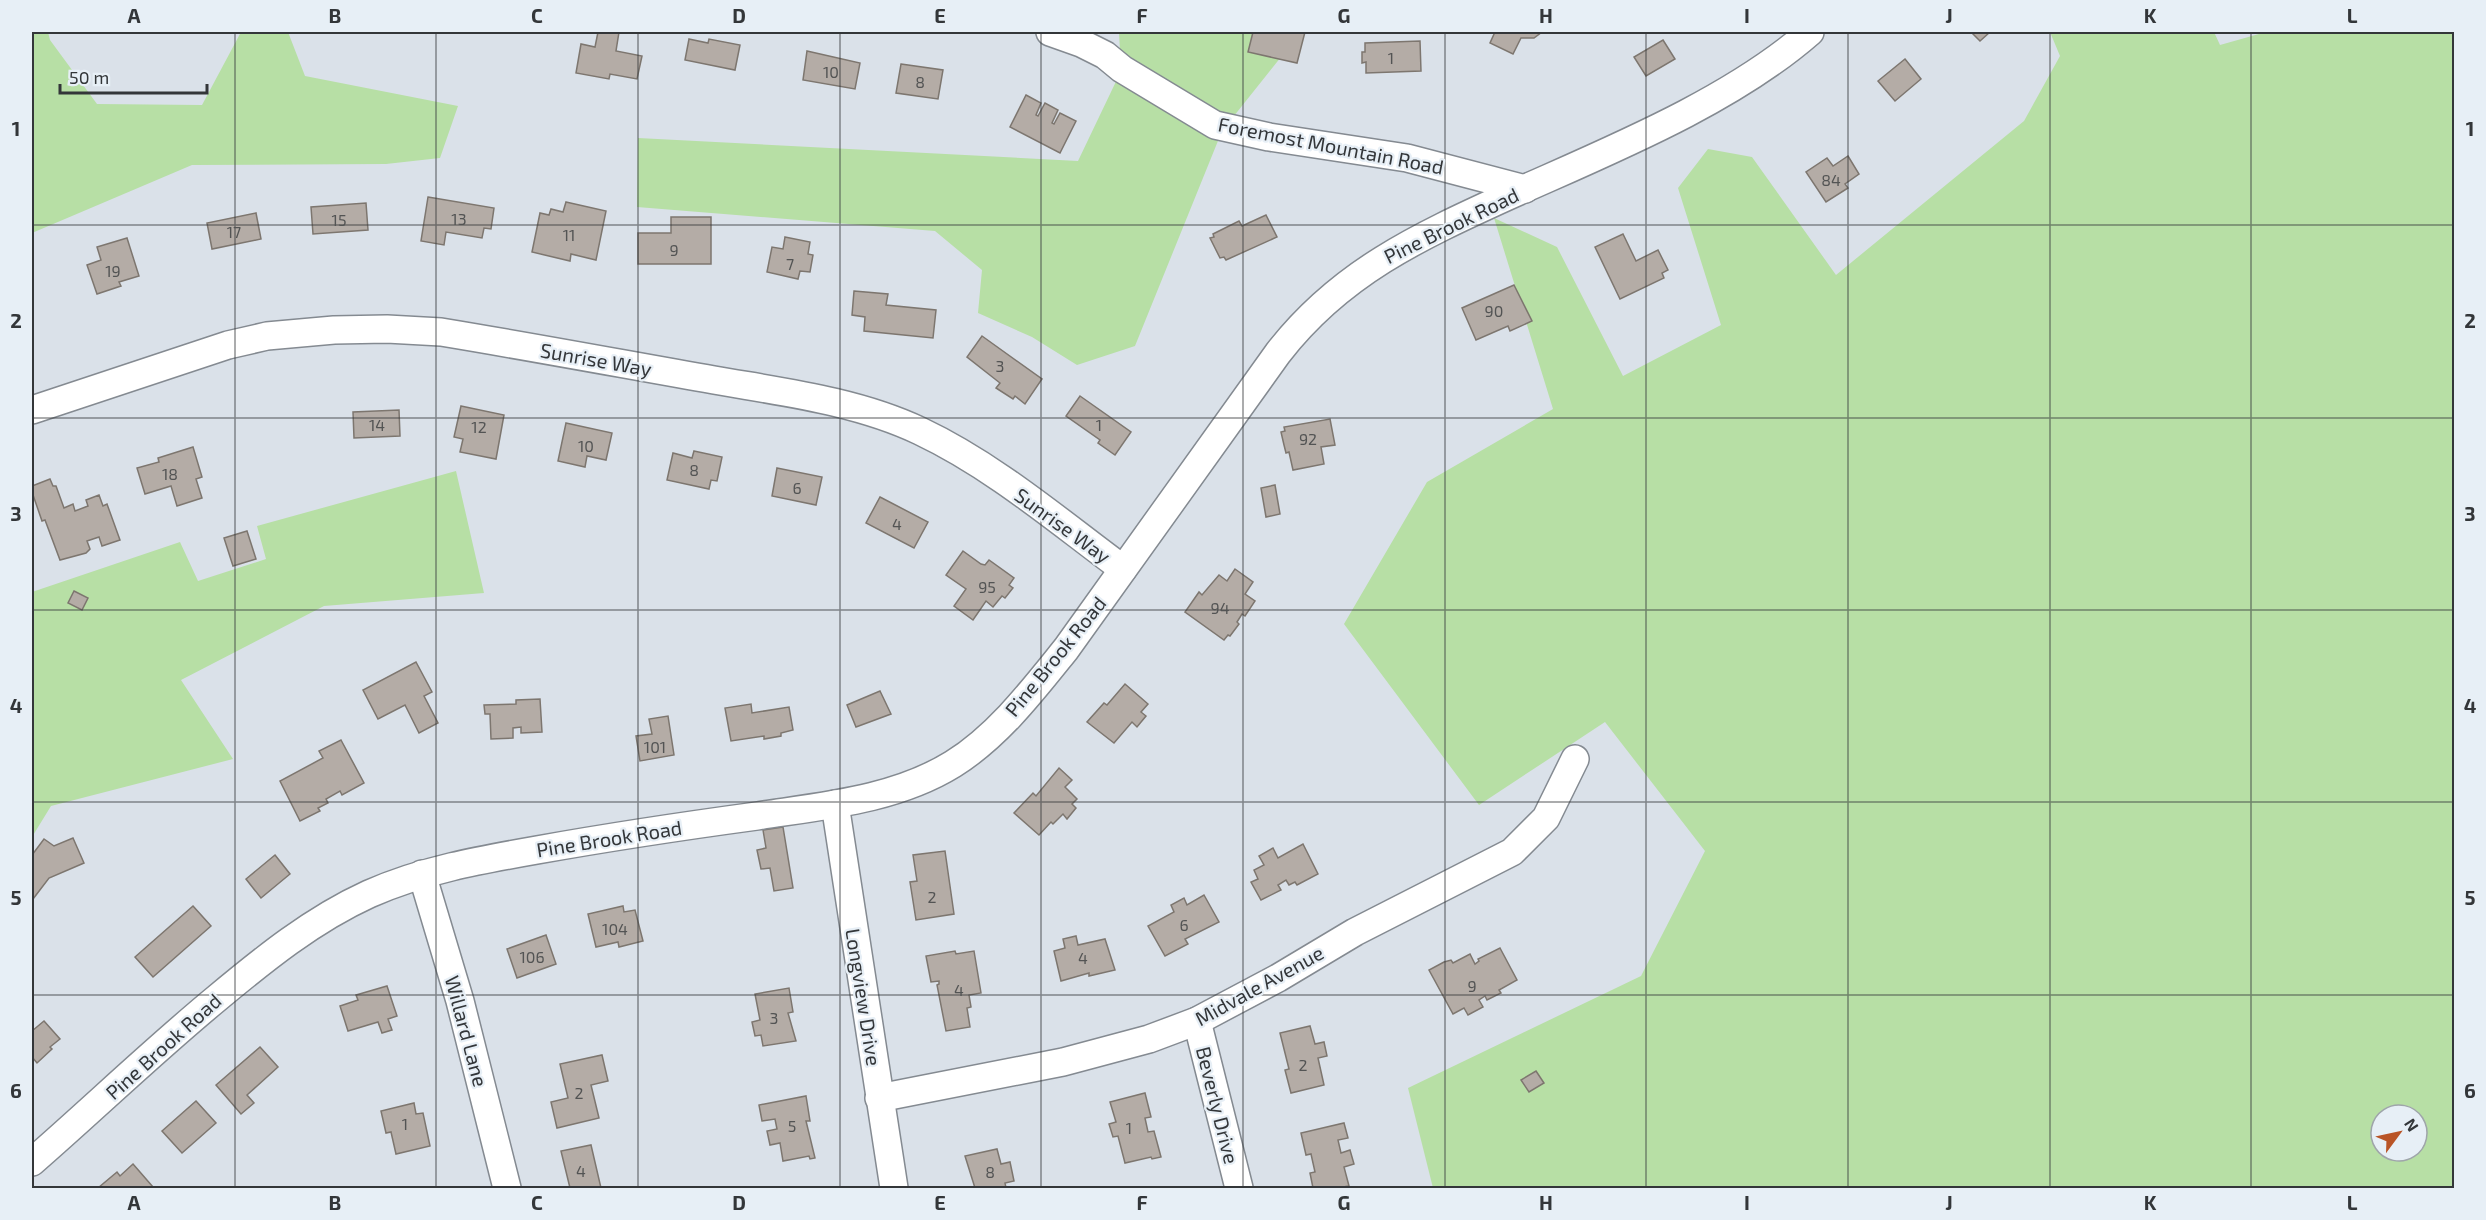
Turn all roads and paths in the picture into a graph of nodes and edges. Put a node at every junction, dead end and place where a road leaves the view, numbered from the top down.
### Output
1 (1050, 32) edge
2 (1810, 32) edge
3 (1525, 189) junction
4 (32, 410) edge
5 (1123, 569) junction
6 (1575, 759) dead end
7 (835, 804) junction
8 (422, 874) junction
9 (1197, 1021) junction
10 (879, 1098) junction
11 (32, 1162) edge
12 (507, 1188) edge
13 (894, 1188) edge
14 (1239, 1188) edge

1 - 3 street, Foremost Mountain Road
2 - 3 street, Pine Brook Road
3 - 5 street, Pine Brook Road
4 - 5 street, Sunrise Way
5 - 7 street, Pine Brook Road
6 - 9 street, Midvale Avenue
7 - 8 street, Pine Brook Road
7 - 10 street, Longview Drive
8 - 11 street, Pine Brook Road
8 - 12 street, Willard Lane
9 - 10 street, Midvale Avenue
9 - 14 street, Beverly Drive
10 - 13 street, Longview Drive

